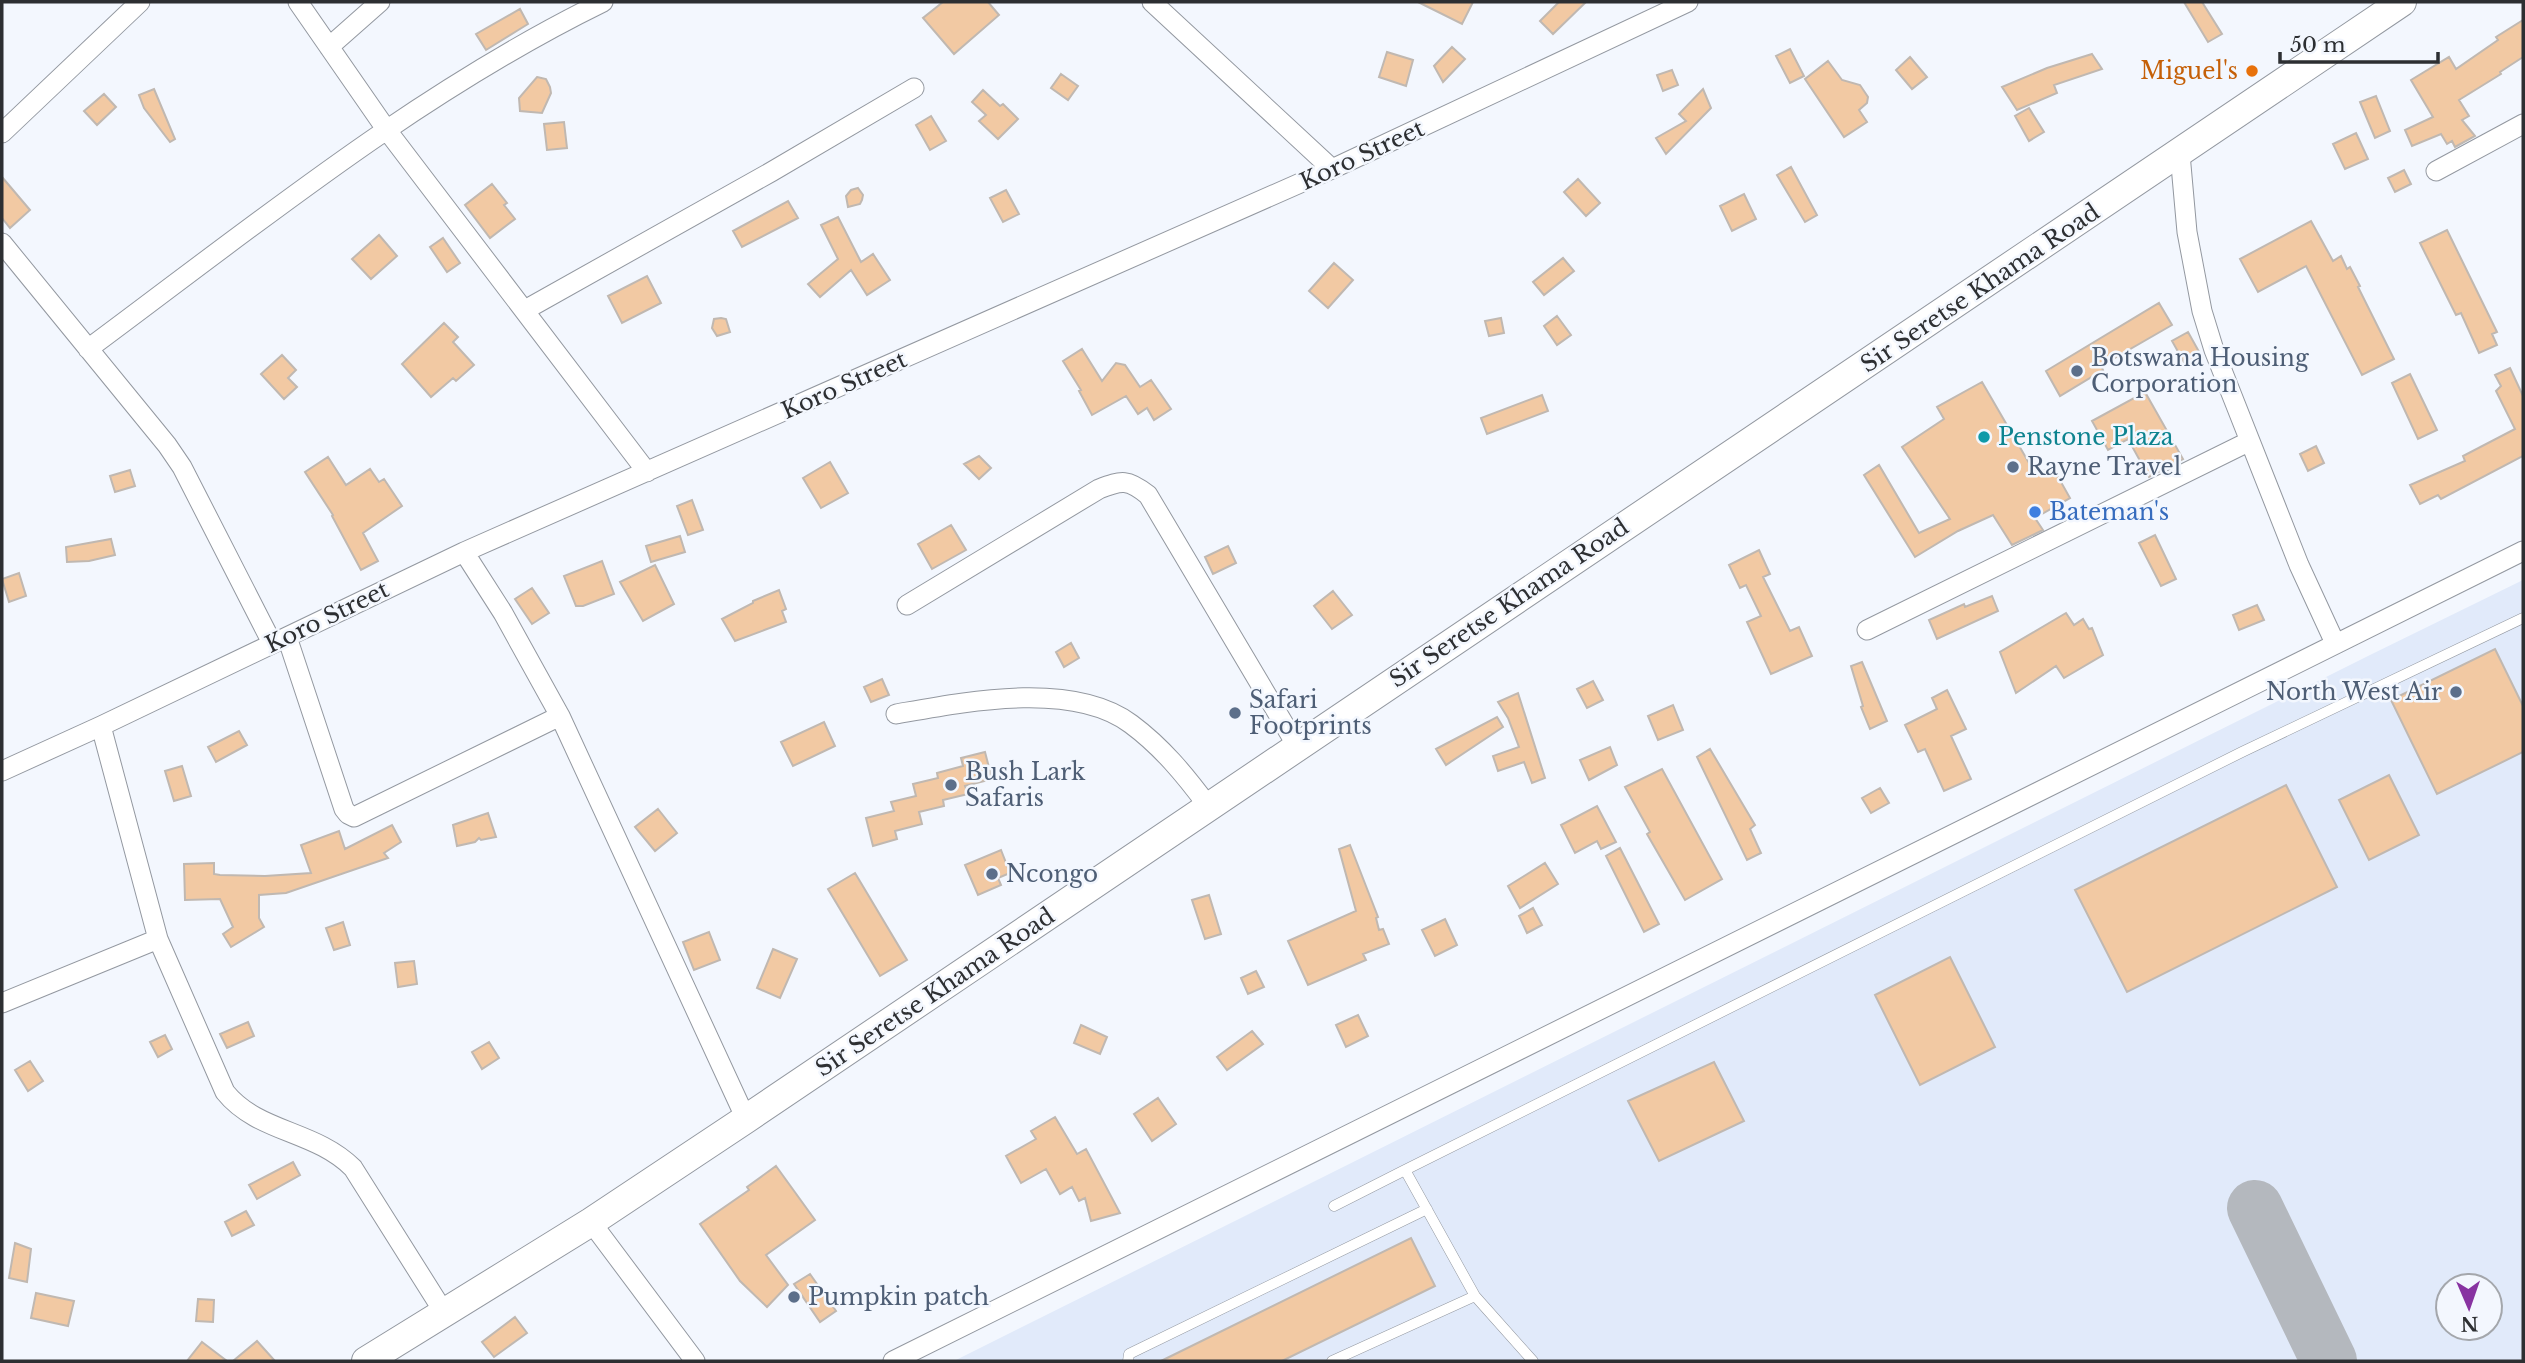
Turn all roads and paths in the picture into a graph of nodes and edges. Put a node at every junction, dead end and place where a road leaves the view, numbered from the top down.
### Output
1 (140, 2) edge
2 (298, 2) edge
3 (380, 2) edge
4 (600, 2) edge
5 (1153, 2) edge
6 (1688, 2) edge
7 (2402, 2) edge
8 (1653, 9) edge
9 (329, 47) junction
10 (914, 88) dead end
11 (2523, 124) edge
12 (386, 129) junction
13 (2, 133) edge
14 (2179, 154) junction
15 (1332, 169) junction
16 (2436, 171) dead end
17 (2, 243) edge
18 (526, 310) junction
19 (88, 349) junction
20 (2250, 441) junction
21 (647, 472) junction
22 (2523, 551) edge
23 (464, 552) junction
24 (908, 605) dead end
25 (2523, 618) edge
26 (1867, 630) dead end
27 (280, 640) junction
28 (2335, 643) junction
29 (896, 714) dead end
30 (560, 716) junction
31 (101, 726) junction
32 (1297, 746) junction
33 (4, 768) edge
34 (1208, 806) junction
35 (158, 939) junction
36 (2, 1003) edge
37 (746, 1119) junction
38 (1405, 1170) junction
39 (1334, 1206) dead end
40 (1427, 1209) junction
41 (590, 1222) junction
42 (1475, 1296) junction
43 (445, 1314) junction
44 (366, 1361) edge
45 (695, 1361) edge
46 (893, 1361) edge
47 (1128, 1361) edge
48 (1332, 1361) edge
49 (1533, 1361) edge

1 - 13 street
2 - 9 street
3 - 9 street
4 - 12 street
5 - 15 street
6 - 8 street, Koro Street
7 - 14 main road, Sir Seretse Khama Road
8 - 15 street, Koro Street
9 - 12 street
10 - 18 street
11 - 16 street
12 - 18 street
12 - 19 street
14 - 20 street
14 - 32 main road, Sir Seretse Khama Road
15 - 21 street, Koro Street
17 - 19 street
18 - 21 street
19 - 27 street
20 - 26 street
20 - 28 street
21 - 23 street, Koro Street
22 - 28 street
23 - 27 street, Koro Street
23 - 30 street
24 - 32 street
25 - 38 lane
27 - 30 street
27 - 31 street, Koro Street
28 - 46 street
29 - 34 street
30 - 37 street
31 - 33 street, Koro Street
31 - 35 street
32 - 34 main road, Sir Seretse Khama Road
34 - 37 main road, Sir Seretse Khama Road
35 - 36 street
35 - 43 street
37 - 41 main road, Sir Seretse Khama Road
38 - 39 lane
38 - 40 lane
40 - 42 lane
40 - 47 lane
41 - 43 main road, Sir Seretse Khama Road
41 - 45 street
42 - 48 lane
42 - 49 lane
43 - 44 main road, Sir Seretse Khama Road

